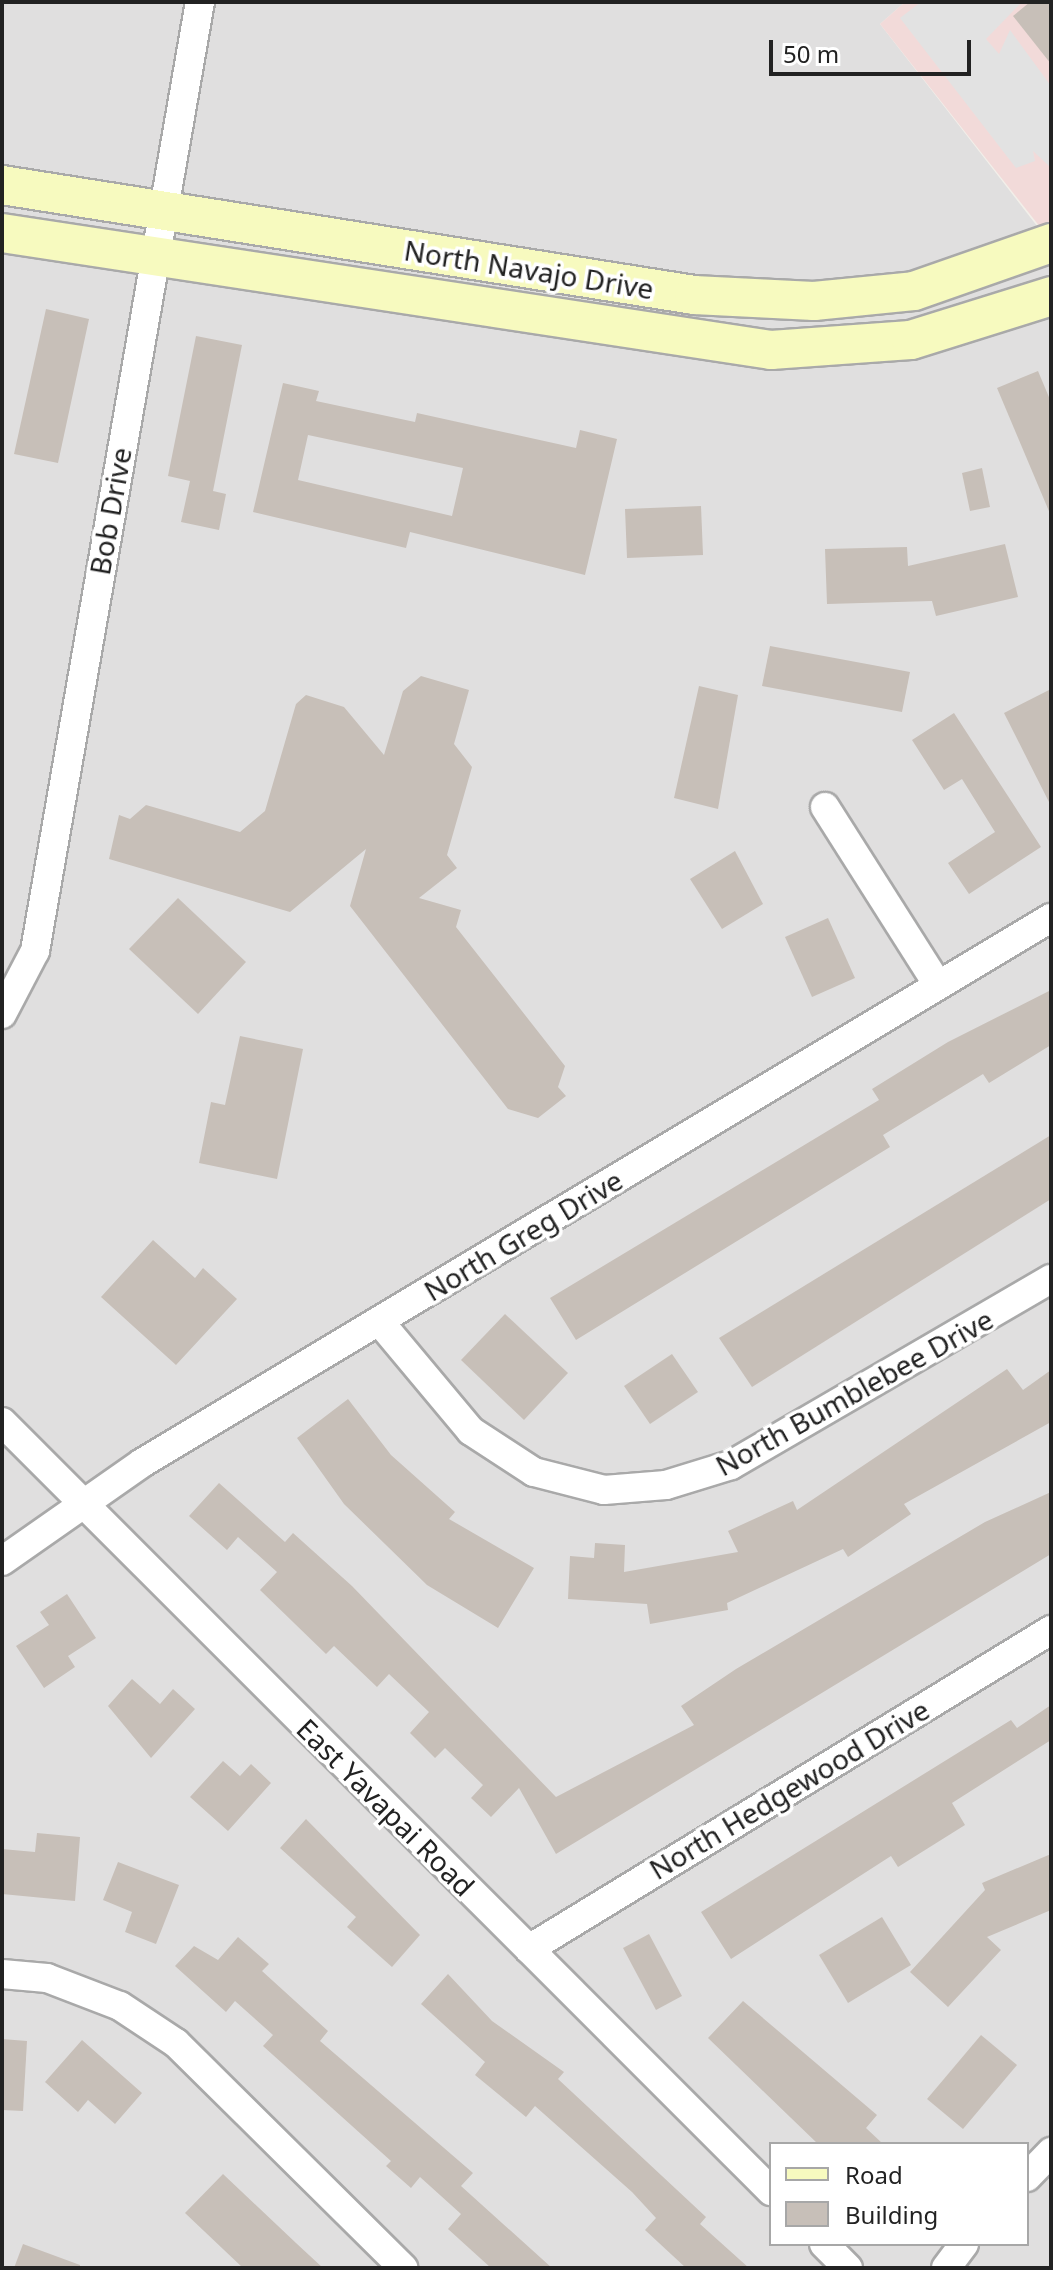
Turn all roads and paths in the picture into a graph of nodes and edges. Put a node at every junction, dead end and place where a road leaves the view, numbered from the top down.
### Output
1 (200, 2) edge
2 (2, 185) edge
3 (161, 210) junction
4 (2, 233) edge
5 (1051, 243) edge
6 (154, 257) junction
7 (636, 286) junction
8 (1051, 296) edge
9 (628, 332) junction
10 (825, 807) dead end
11 (1051, 918) edge
12 (938, 985) junction
13 (2, 1014) edge
14 (1051, 1279) edge
15 (379, 1321) junction
16 (2, 1422) edge
17 (83, 1503) junction
18 (2, 1561) edge
19 (1051, 1630) edge
20 (529, 1949) junction
21 (2, 1974) edge
22 (1051, 2152) edge
23 (1029, 2175) edge
24 (769, 2189) edge
25 (826, 2246) edge
26 (962, 2246) edge
27 (403, 2268) edge
28 (848, 2268) edge
29 (946, 2268) edge

1 - 3 street, Bob Drive
2 - 3 street, North Navajo Drive
3 - 6 street, Bob Drive
3 - 7 street, North Navajo Drive
4 - 6 street, North Navajo Drive
5 - 7 street, North Navajo Drive
6 - 9 street, North Navajo Drive
6 - 13 street, Bob Drive
7 - 9 street
8 - 9 street, North Navajo Drive
10 - 12 street
11 - 12 street, North Greg Drive
12 - 15 street, North Greg Drive
14 - 15 street, North Bumblebee Drive
15 - 17 street, North Greg Drive
16 - 17 street, East Yavapai Road
17 - 18 street, North Greg Drive
17 - 20 street, East Yavapai Road
19 - 20 street, North Hedgewood Drive
20 - 24 street, East Yavapai Road
21 - 27 street
22 - 23 street
25 - 28 street
26 - 29 street

